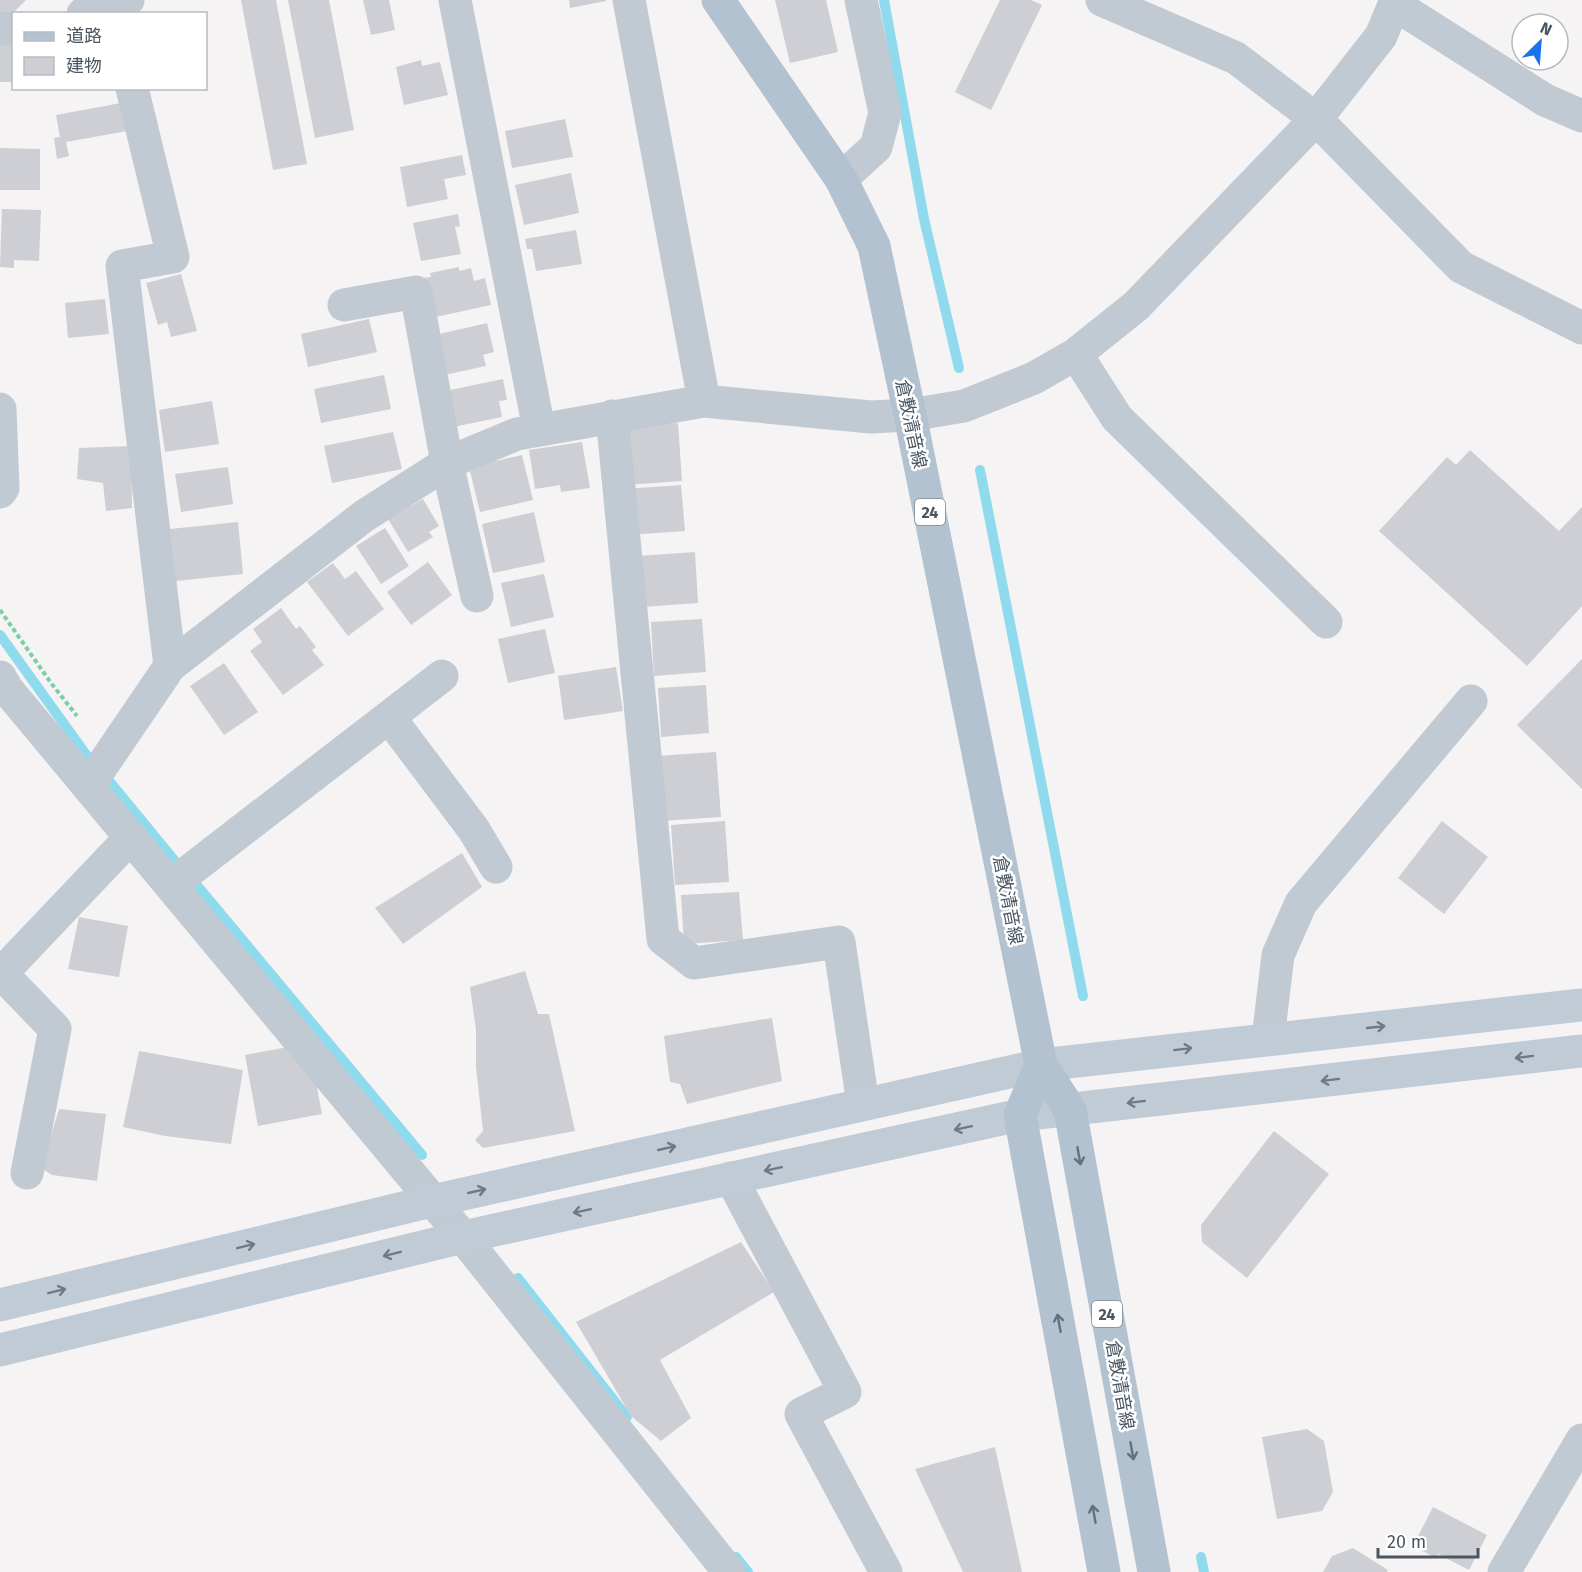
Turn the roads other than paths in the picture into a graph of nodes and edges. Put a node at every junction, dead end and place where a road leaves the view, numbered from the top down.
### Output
1 (454, 0) edge
2 (629, 0) edge
3 (718, 0) edge
4 (861, 0) edge
5 (1102, 0) edge
6 (1395, 2) edge
7 (132, 90) edge
8 (1582, 116) edge
9 (1316, 119) junction
10 (841, 179) junction
11 (344, 304) dead end
12 (1582, 328) edge
13 (1076, 354) junction
14 (704, 401) junction
15 (0, 409) edge
16 (910, 414) junction
17 (612, 416) junction
18 (539, 429) junction
19 (447, 463) junction
20 (0, 492) edge
21 (477, 596) dead end
22 (1326, 622) dead end
23 (170, 666) junction
24 (442, 676) dead end
25 (2, 686) edge
26 (1471, 701) dead end
27 (389, 717) junction
28 (88, 785) junction
29 (131, 837) junction
30 (496, 867) dead end
31 (171, 885) junction
32 (1, 974) edge
33 (1582, 1005) edge
34 (1268, 1039) junction
35 (1582, 1051) edge
36 (1041, 1065) junction
37 (863, 1104) junction
38 (1070, 1110) junction
39 (1020, 1116) junction
40 (27, 1173) dead end
41 (731, 1178) junction
42 (432, 1201) junction
43 (463, 1237) junction
44 (0, 1305) edge
45 (0, 1350) edge
46 (1582, 1440) edge
47 (729, 1572) edge
48 (886, 1572) edge
49 (1104, 1572) edge
50 (1154, 1572) edge
51 (1504, 1572) edge

1 - 18 street
2 - 14 street
3 - 10 main road, 倉敷清音線 / 24
4 - 10 street
5 - 9 street
6 - 8 street
6 - 9 street
7 - 23 street
9 - 12 street
9 - 13 street
10 - 16 main road, 倉敷清音線 / 24
11 - 19 street
13 - 16 street
13 - 22 street
14 - 16 street
14 - 17 street
15 - 20 street
16 - 36 main road, 倉敷清音線 / 24
17 - 18 street
17 - 37 street
18 - 19 street
19 - 21 street
19 - 23 street
23 - 28 street
24 - 27 street
25 - 28 street
26 - 34 street
27 - 30 street
27 - 31 street
28 - 29 street
29 - 31 street
29 - 32 street
31 - 42 street
32 - 40 street
34 -> 33 street
36 -> 34 street
35 -> 38 street
36 - 37 street
36 - 38 main road, 倉敷清音線 / 24
36 - 39 main road
42 -> 37 street
38 - 39 street
38 -> 50 main road, 倉敷清音線 / 24
39 -> 41 street
49 -> 39 main road
41 -> 43 street
41 - 48 street
42 - 43 street
44 -> 42 street
43 -> 45 street
43 - 47 street
46 - 51 street

